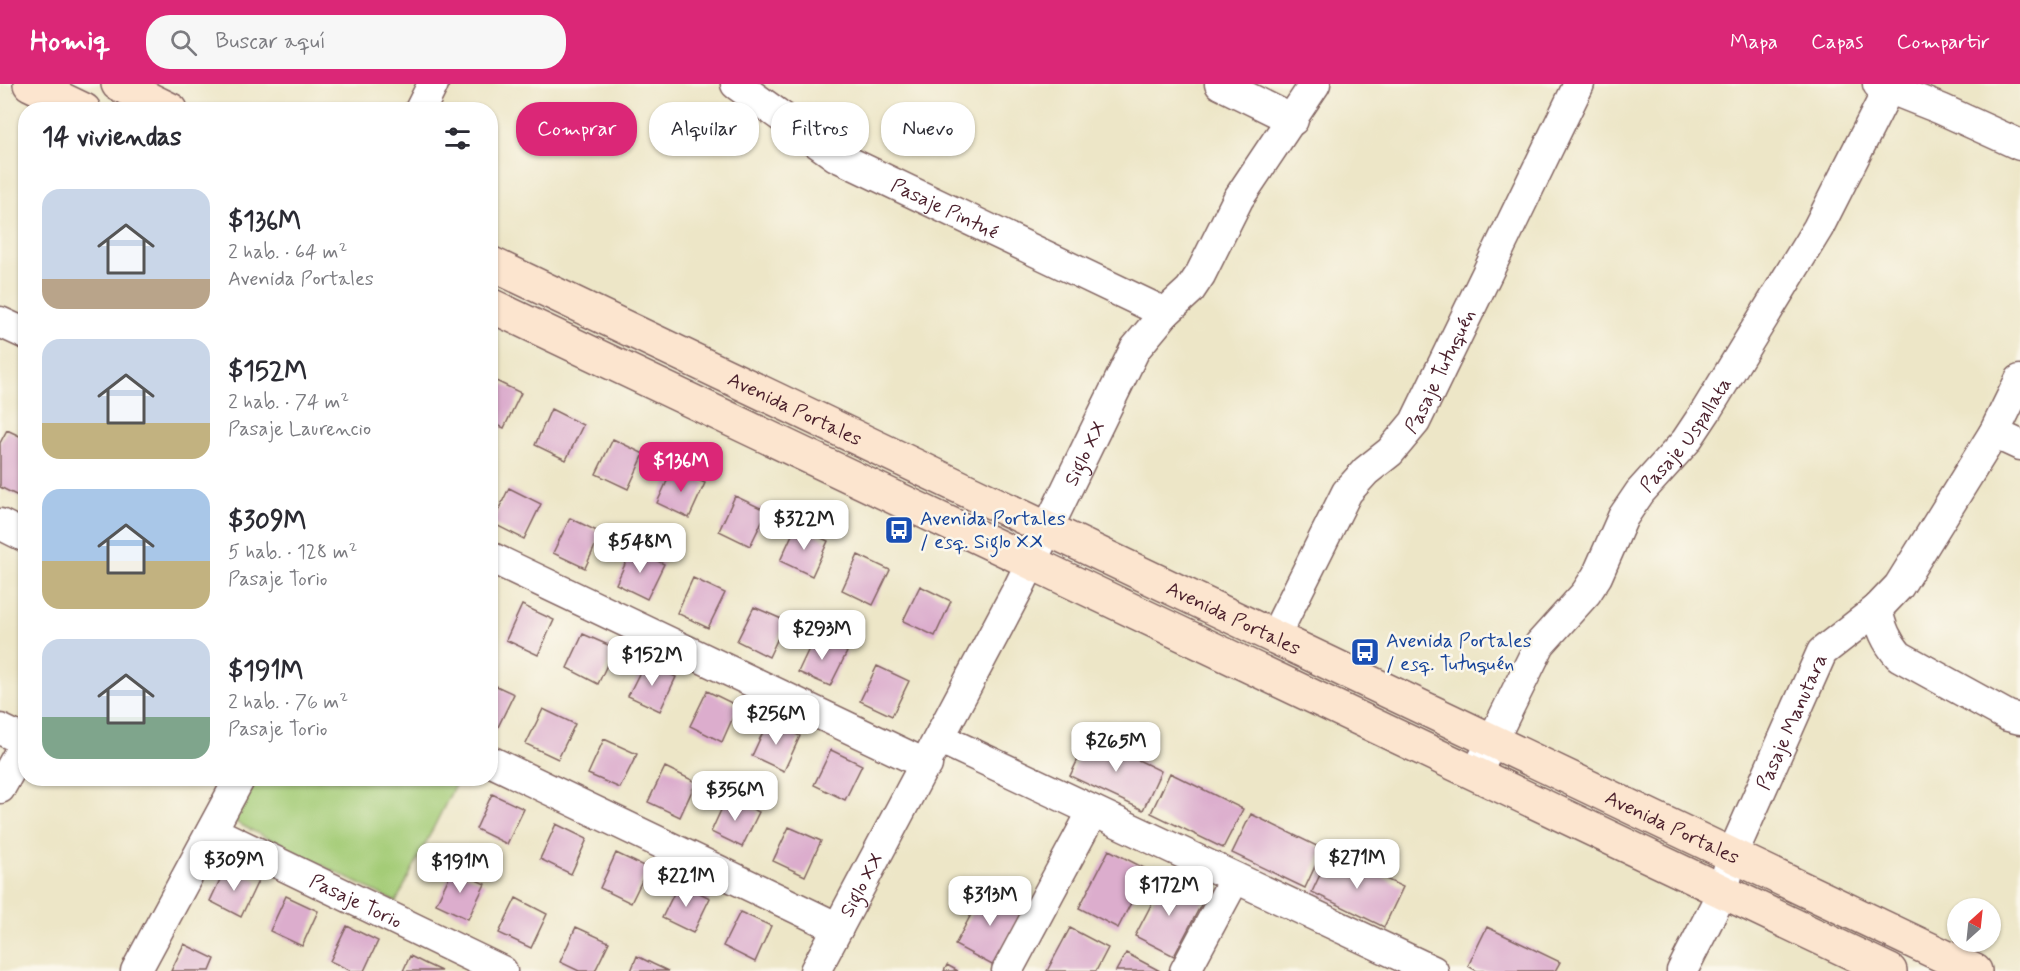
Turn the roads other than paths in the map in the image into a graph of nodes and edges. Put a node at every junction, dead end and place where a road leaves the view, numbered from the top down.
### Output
1 (30, 84) edge
2 (118, 84) edge
3 (433, 84) edge
4 (736, 84) edge
5 (1220, 84) edge
6 (1315, 84) edge
7 (1579, 84) edge
8 (1897, 88) edge
9 (161, 98) edge
10 (67, 102) edge
11 (424, 102) edge
12 (1293, 120) junction
13 (2020, 146) edge
14 (498, 267) edge
15 (498, 313) edge
16 (1165, 313) junction
17 (0, 322) edge
18 (18, 330) edge
19 (2020, 380) edge
20 (2007, 439) edge
21 (0, 524) edge
22 (1047, 529) junction
23 (18, 533) edge
24 (498, 561) edge
25 (1032, 561) junction
26 (1877, 609) junction
27 (1274, 638) junction
28 (2020, 719) edge
29 (0, 729) edge
30 (18, 738) edge
31 (941, 739) junction
32 (1492, 742) junction
33 (18, 754) edge
34 (498, 765) edge
35 (927, 765) junction
36 (1476, 774) junction
37 (236, 786) edge
38 (0, 788) edge
39 (1093, 811) junction
40 (212, 831) junction
41 (1732, 855) junction
42 (1235, 878) junction
43 (1723, 891) junction
44 (838, 928) junction
45 (136, 971) edge
46 (502, 971) edge
47 (815, 971) edge
48 (1007, 971) edge
49 (1185, 971) edge
50 (1432, 971) edge
51 (1682, 971) edge
52 (1890, 971) edge
53 (1975, 971) edge

1 - 10 main road
2 - 9 main road
3 - 11 street
4 - 16 street, Pasaje Pintué
5 - 12 street
6 - 12 street, Siglo XX
7 - 27 street, Pasaje Tutuquén
8 - 13 street
8 - 32 street, Pasaje Uspallata
12 - 16 street, Siglo XX
14 - 22 main road, Avenida Portales
15 - 25 main road, Avenida Portales
16 - 22 street, Siglo XX
17 - 18 street
19 - 20 street, Pasaje Manutara
20 - 26 street, Pasaje Manutara
21 - 23 street
22 - 25 street, Siglo XX
22 - 27 main road, Avenida Portales
24 - 35 street
25 - 31 street, Siglo XX
25 - 36 main road, Avenida Portales
26 - 28 street
26 - 41 street, Pasaje Manutara
27 - 32 main road, Avenida Portales
29 - 30 street
31 - 35 street, Siglo XX
31 - 39 street
32 - 36 street, Pasaje Uspallata
32 - 41 main road, Avenida Portales
33 - 38 street
34 - 44 street
35 - 44 street, Siglo XX
36 - 43 main road, Avenida Portales
37 - 40 street
39 - 42 street
39 - 48 street
40 - 45 street
40 - 46 street, Pasaje Torio
41 - 43 street, Pasaje Manutara
41 - 53 main road, Avenida Portales
42 - 49 street
42 - 50 street
43 - 51 street, Pasaje Manutara
43 - 52 main road, Avenida Portales
44 - 47 street, Siglo XX

